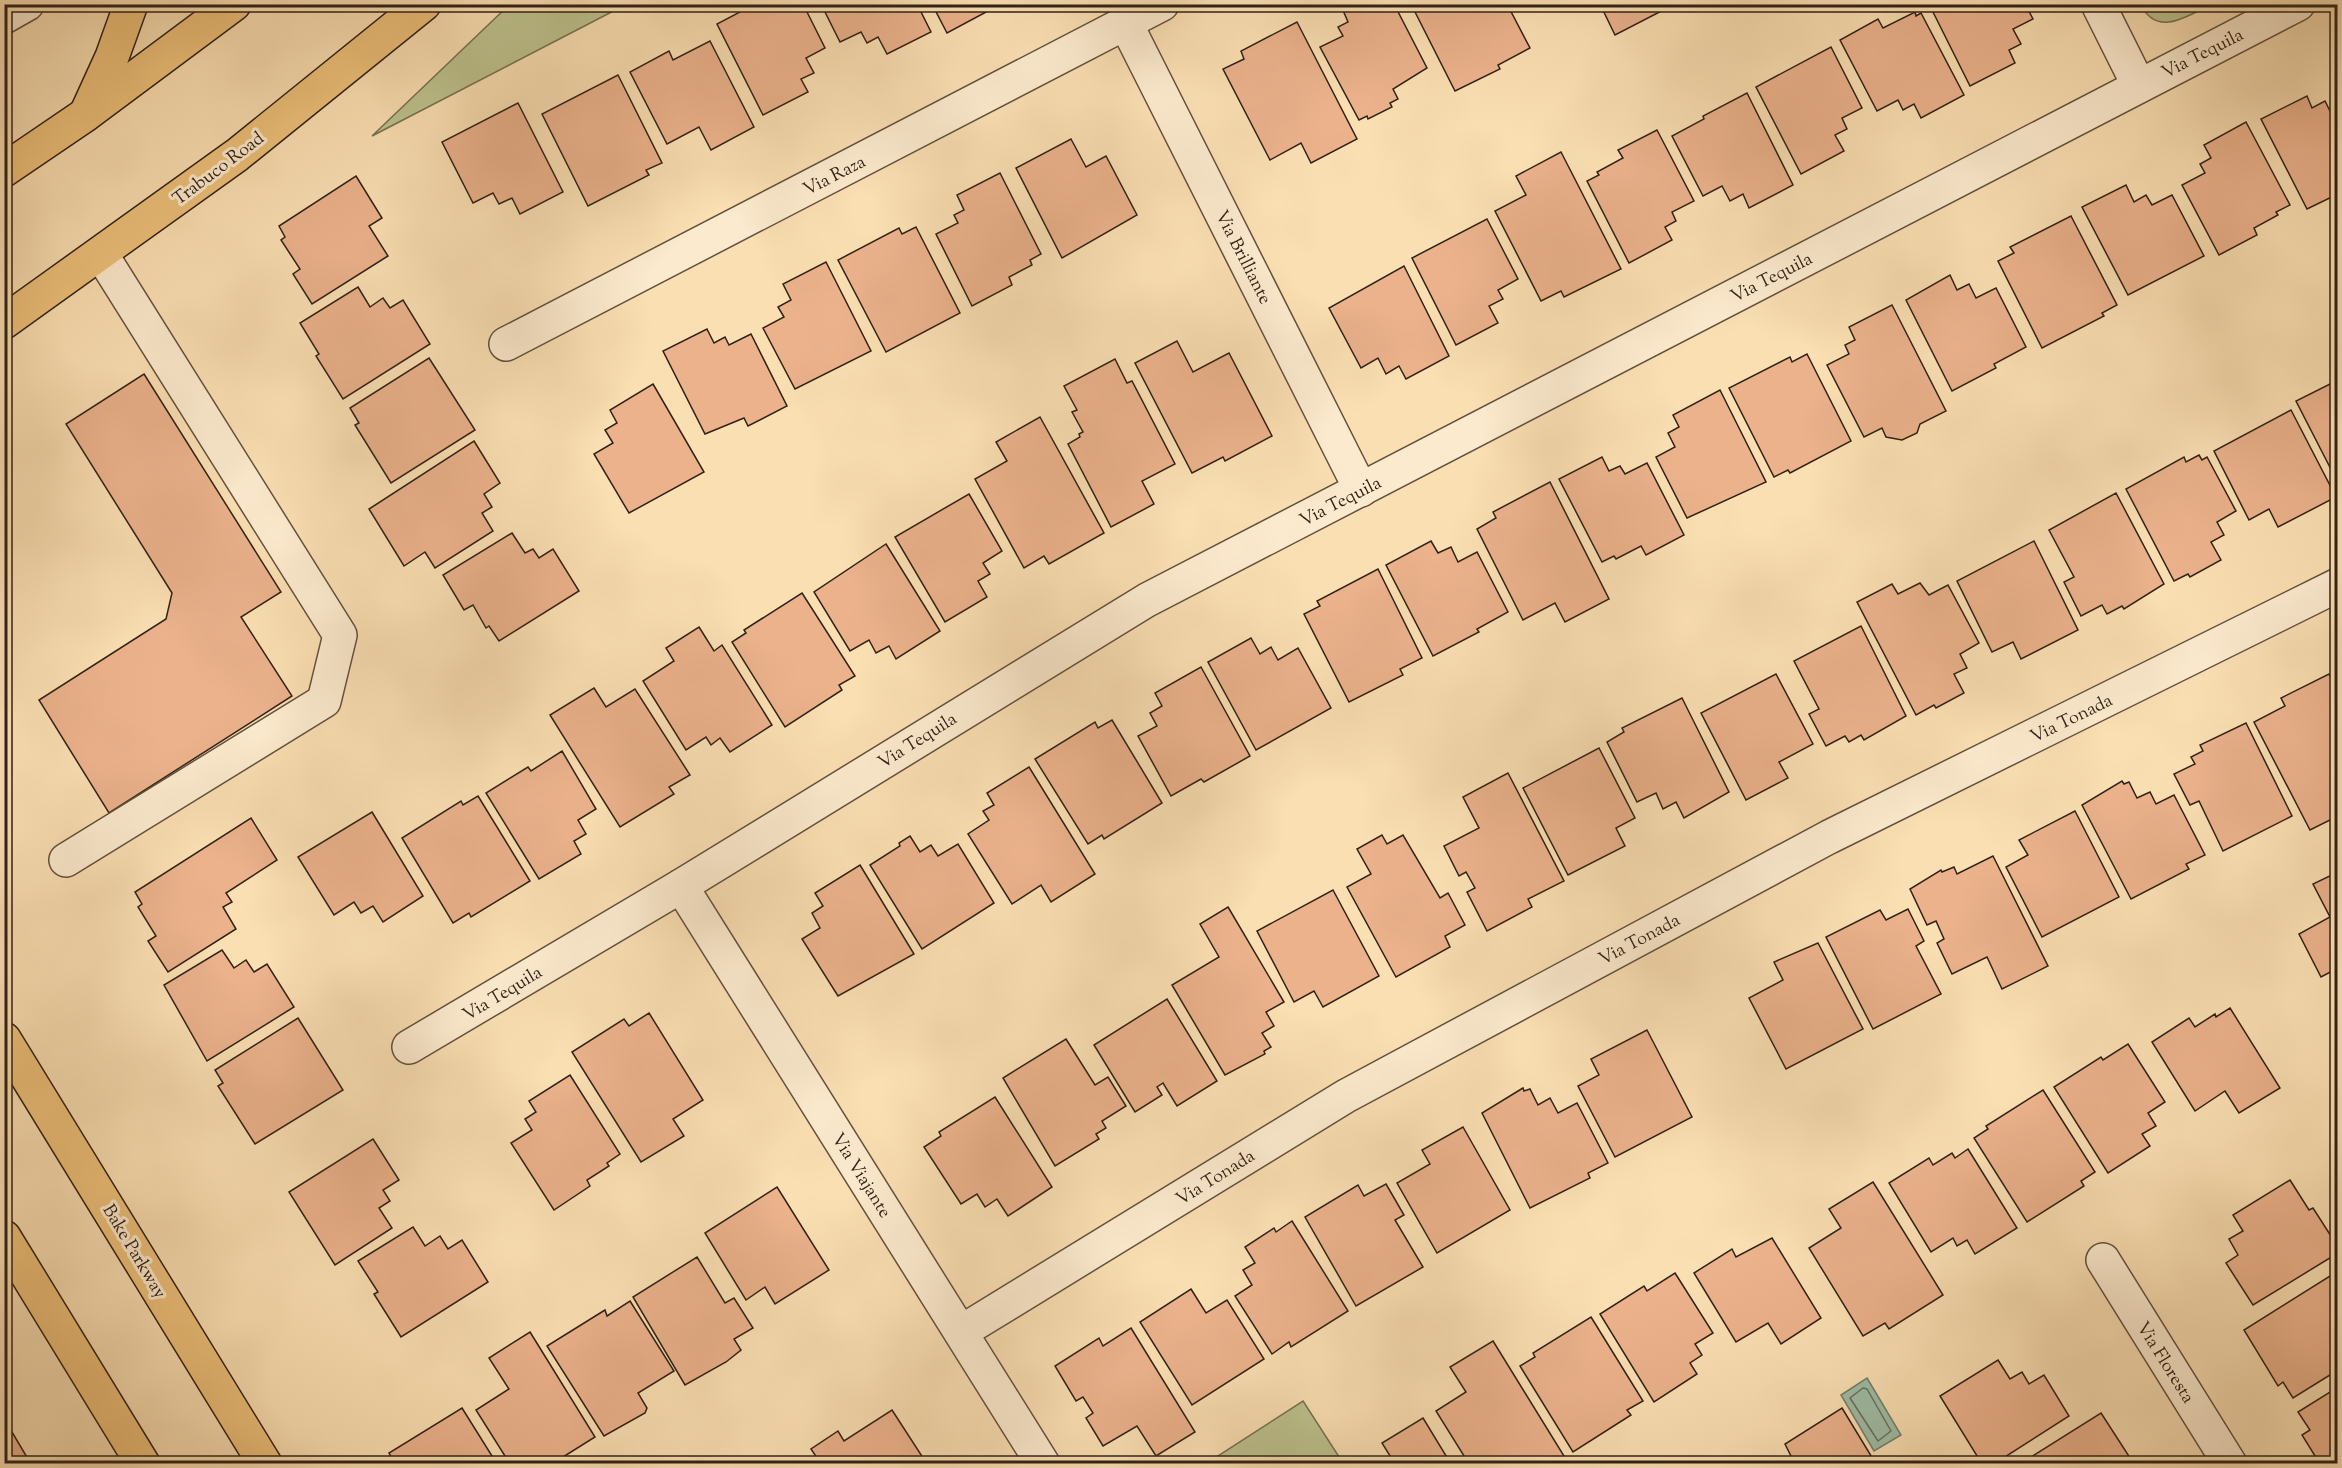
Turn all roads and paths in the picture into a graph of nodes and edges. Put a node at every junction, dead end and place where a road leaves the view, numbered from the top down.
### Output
1 (27, 4) edge
2 (131, 4) edge
3 (234, 4) edge
4 (424, 4) edge
5 (1162, 4) edge
6 (2098, 4) edge
7 (2298, 4) edge
8 (4, 17) edge
9 (1126, 24) junction
10 (2139, 86) junction
11 (85, 115) junction
12 (4, 170) edge
13 (101, 254) junction
14 (4, 322) edge
15 (506, 344) dead end
16 (1361, 490) junction
17 (2337, 585) edge
18 (66, 860) dead end
19 (681, 886) junction
20 (4, 1039) edge
21 (409, 1047) dead end
22 (4, 1237) edge
23 (2103, 1260) dead end
24 (961, 1332) junction
25 (143, 1464) edge
26 (265, 1464) edge
27 (1043, 1464) edge
28 (2230, 1464) edge

1 - 8 street
2 - 11 main road
3 - 11 main road
4 - 13 main road, Trabuco Road
5 - 9 street, Via Raza
6 - 10 street
7 - 10 street, Via Tequila
9 - 15 street, Via Raza
9 - 16 street, Via Brilliante
10 - 16 street, Via Tequila
11 - 12 main road
13 - 14 main road, Trabuco Road
13 - 18 street
16 - 19 street, Via Tequila
17 - 24 street, Via Tonada
19 - 21 street, Via Tequila
19 - 24 street, Via Viajante
20 - 26 main road, Bake Parkway
22 - 25 main road
23 - 28 street, Via Floresta
24 - 27 street, Via Viajante

